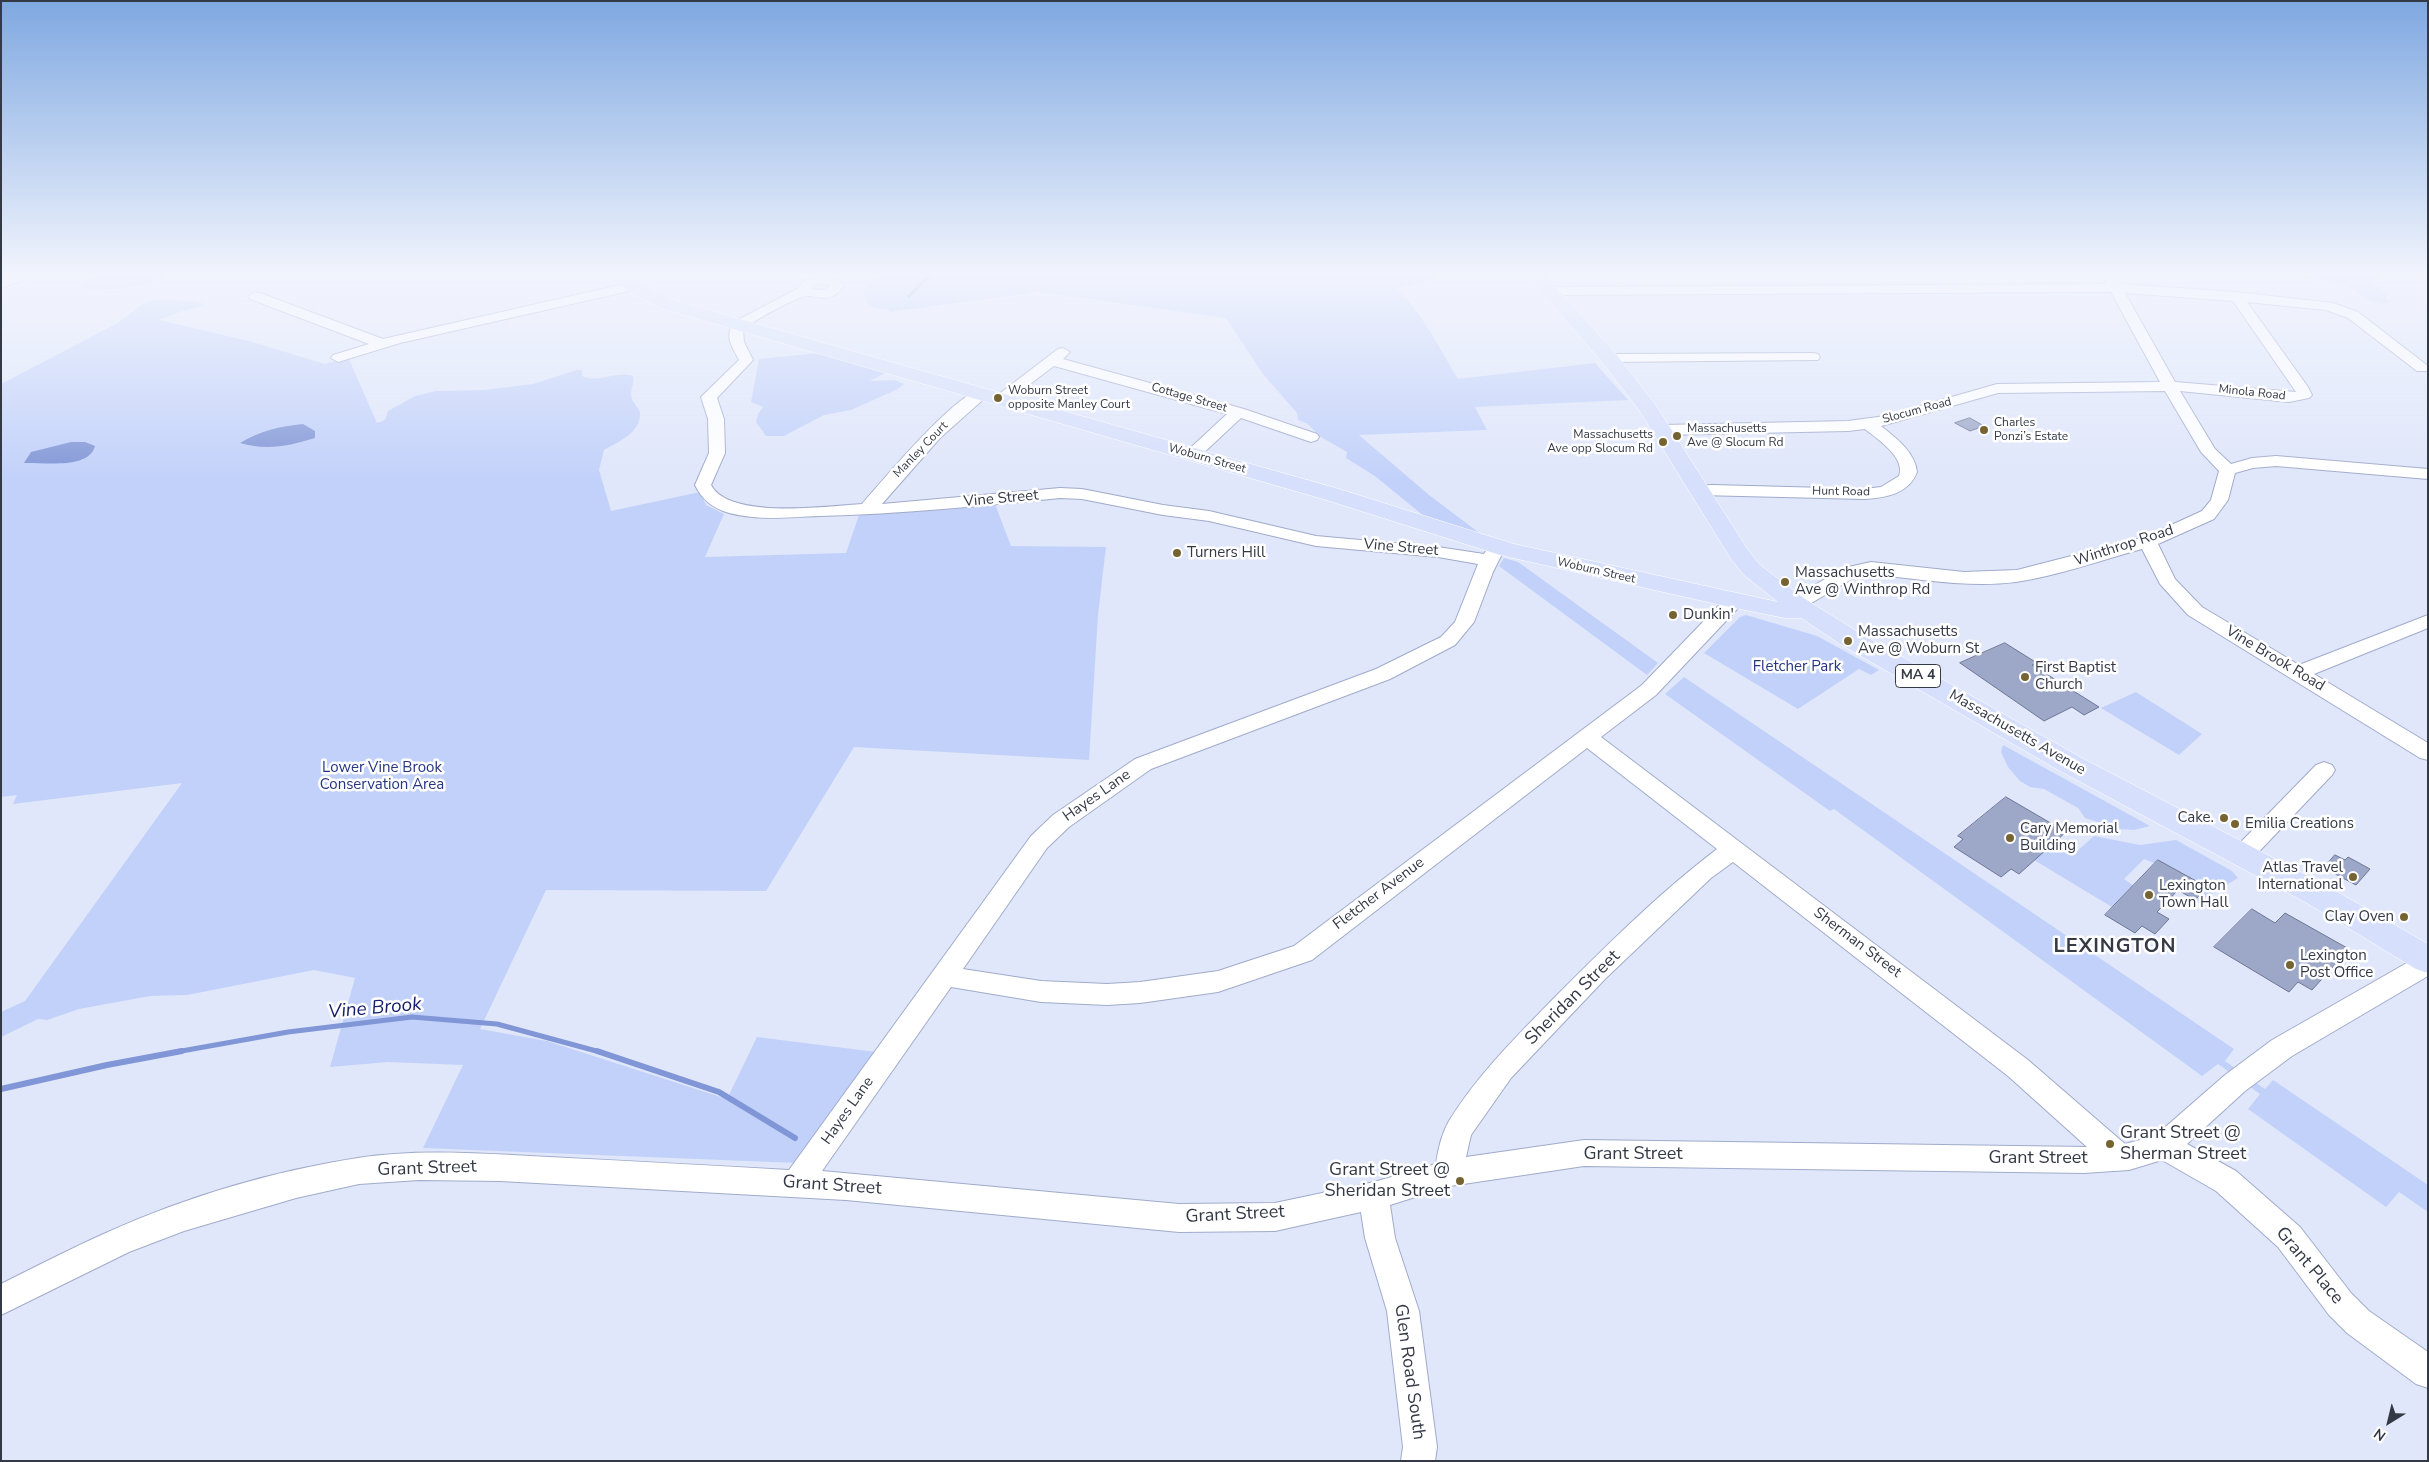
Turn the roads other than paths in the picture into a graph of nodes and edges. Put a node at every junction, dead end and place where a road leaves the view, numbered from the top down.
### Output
1 (385, 343) edge
2 (738, 343) edge
3 (803, 343) edge
4 (1596, 343) edge
5 (2146, 343) edge
6 (2270, 343) edge
7 (2390, 343) edge
8 (382, 344) joint
9 (1813, 357) dead end
10 (338, 358) dead end
11 (1609, 358) junction
12 (2422, 368) dead end
13 (2170, 386) junction
14 (990, 397) junction
15 (1238, 412) junction
16 (1868, 424) junction
17 (1662, 430) junction
18 (1312, 437) dead end
19 (1192, 455) junction
20 (2228, 470) junction
21 (2428, 474) edge
22 (1700, 490) junction
23 (867, 510) junction
24 (2148, 542) junction
25 (1493, 553) junction
26 (1752, 570) junction
27 (1734, 601) junction
28 (1801, 608) junction
29 (2428, 621) edge
30 (2298, 673) junction
31 (1587, 737) junction
32 (2428, 752) edge
33 (2324, 770) dead end
34 (1733, 849) junction
35 (2243, 854) junction
36 (2428, 962) edge
37 (944, 975) junction
38 (2164, 1146) junction
39 (2120, 1158) junction
40 (1450, 1172) junction
41 (797, 1183) junction
42 (1374, 1196) junction
43 (1, 1300) edge
44 (2428, 1372) edge
45 (1418, 1461) edge

1 - 8 street
2 - 23 street, Vine Street
3 - 14 main road, Woburn Street
4 - 11 main road, Massachusetts Avenue / MA 4
5 - 13 street
6 - 13 street, Minola Road
7 - 12 street
8 - 10 street
9 - 11 street
11 - 17 main road, Massachusetts Avenue / MA 4
13 - 16 street, Slocum Road
13 - 20 street
14 - 15 street, Cottage Street
14 - 19 main road, Woburn Street
14 - 23 street, Manley Court
15 - 18 street, Cottage Street
15 - 19 street, Cottage Street
16 - 17 street, Slocum Road
16 - 22 street, Hunt Road
17 - 22 main road, Massachusetts Avenue / MA 4
19 - 25 main road, Woburn Street
20 - 21 street
20 - 24 street, Winthrop Road
22 - 26 main road, Massachusetts Avenue / MA 4
23 - 25 street, Vine Street
24 - 28 street, Winthrop Road
24 - 30 street, Vine Brook Road
25 - 27 main road, Woburn Street
25 - 37 street, Hayes Lane
26 - 27 main road
26 - 28 main road, Massachusetts Avenue / MA 4
27 - 28 main road, Woburn Street
27 - 31 street, Fletcher Avenue
28 - 35 main road, Massachusetts Avenue / MA 4
29 - 30 street
30 - 32 street, Vine Brook Road
31 - 34 street, Sherman Street
31 - 37 street, Fletcher Avenue
33 - 35 street
34 - 39 street, Sherman Street
34 - 40 street, Sheridan Street
35 - 36 main road, Massachusetts Avenue / MA 4
36 - 38 street, Grant Street
37 - 41 street, Hayes Lane
38 - 39 street, Grant Street
38 - 44 street, Grant Place
39 - 40 street, Grant Street
40 - 42 street, Grant Street
41 - 42 street, Grant Street
41 - 43 street, Grant Street
42 - 45 street, Glen Road South

